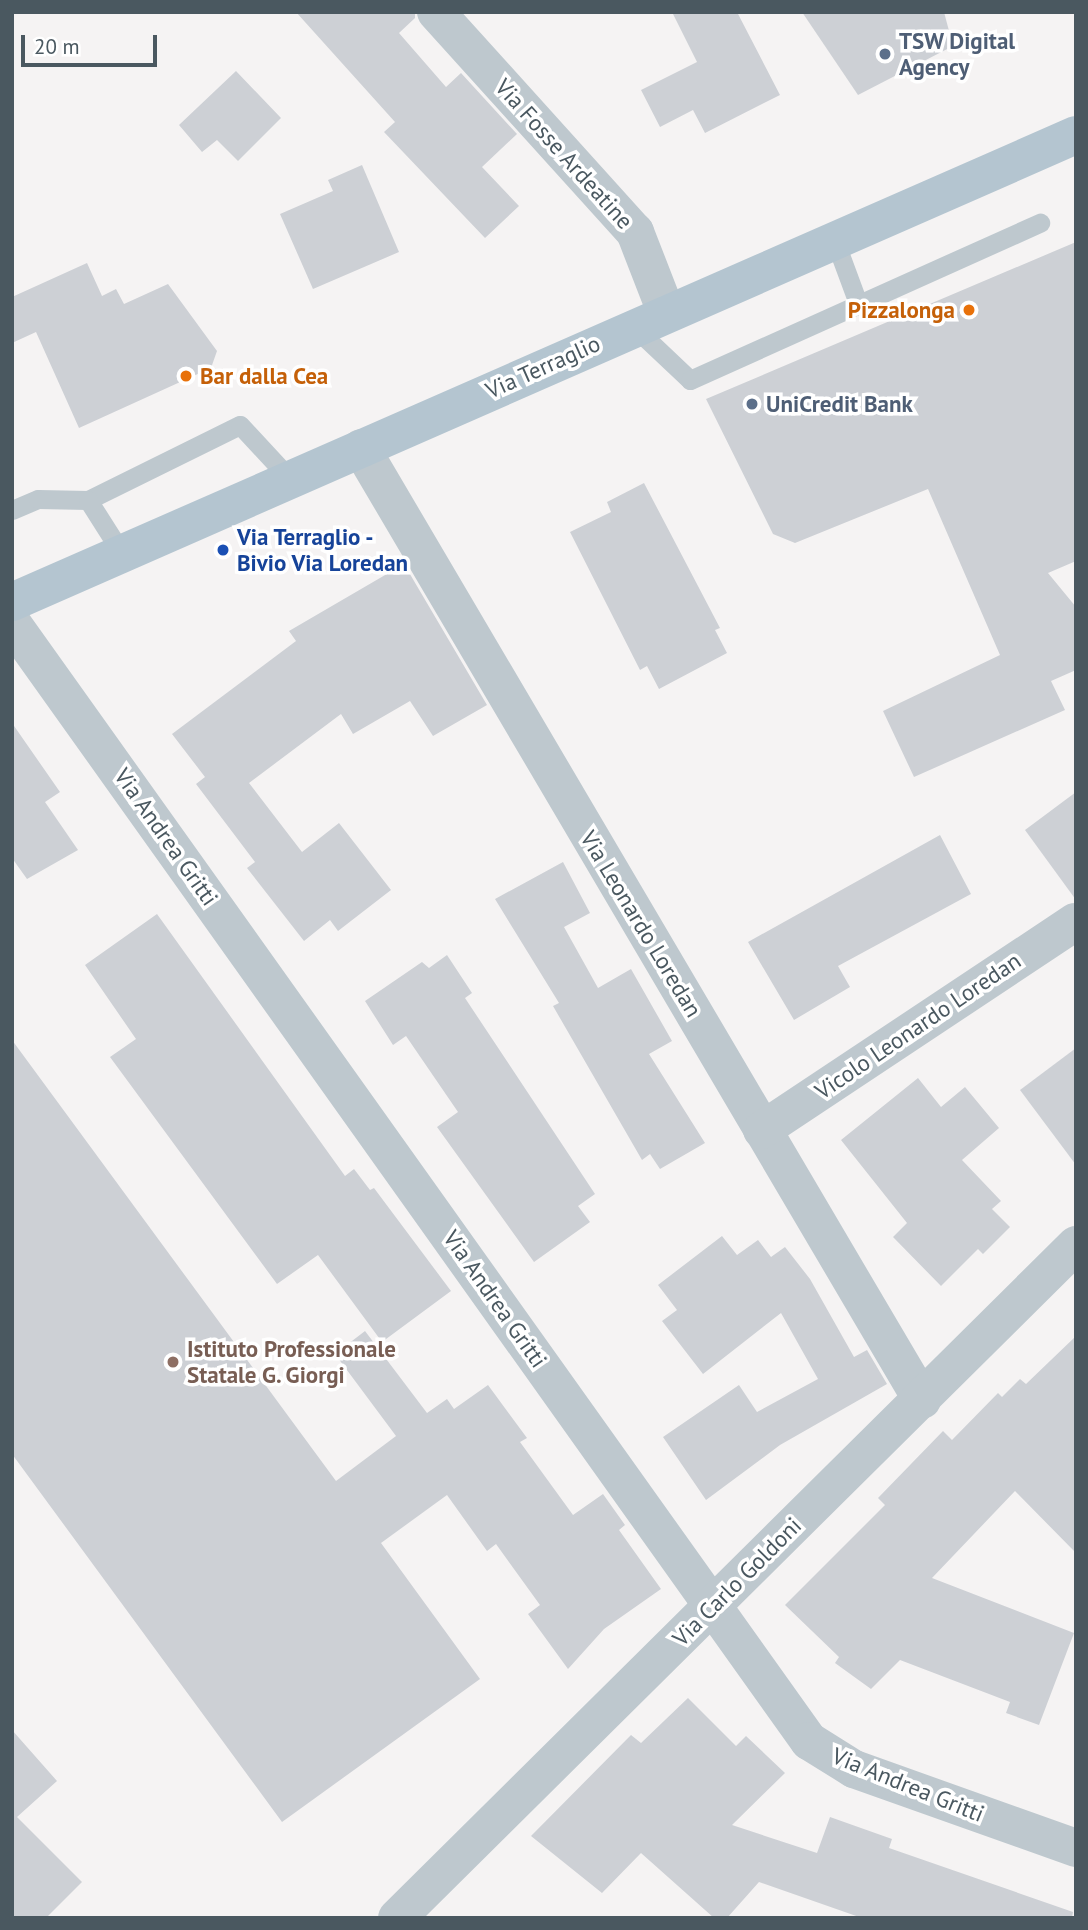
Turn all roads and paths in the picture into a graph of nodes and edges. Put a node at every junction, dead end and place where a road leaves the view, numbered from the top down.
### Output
1 (436, 12) edge
2 (1076, 135) edge
3 (1041, 223) dead end
4 (835, 241) junction
5 (859, 306) junction
6 (650, 319) junction
7 (361, 447) junction
8 (290, 479) junction
9 (88, 500) junction
10 (12, 510) edge
11 (121, 552) junction
12 (12, 602) edge
13 (12, 622) edge
14 (1074, 922) edge
15 (762, 1130) junction
16 (1076, 1245) edge
17 (922, 1400) junction
18 (714, 1606) junction
19 (1076, 1848) edge
20 (397, 1918) edge

1 - 6 street, Via Fosse Ardeatine
2 - 4 main road, Via Terraglio
3 - 5 lane
4 - 5 lane
4 - 6 main road, Via Terraglio
5 - 6 lane
6 - 7 main road, Via Terraglio
7 - 8 main road, Via Terraglio
7 - 15 street, Via Leonardo Loredan
8 - 9 lane
8 - 11 main road, Via Terraglio
9 - 10 lane
9 - 11 lane
11 - 12 main road, Via Terraglio
13 - 18 street, Via Andrea Gritti
14 - 15 street, Vicolo Leonardo Loredan
15 - 17 street, Via Leonardo Loredan
16 - 17 street, Via Carlo Goldoni
17 - 18 street, Via Carlo Goldoni
18 - 19 street, Via Andrea Gritti
18 - 20 street, Via Carlo Goldoni

